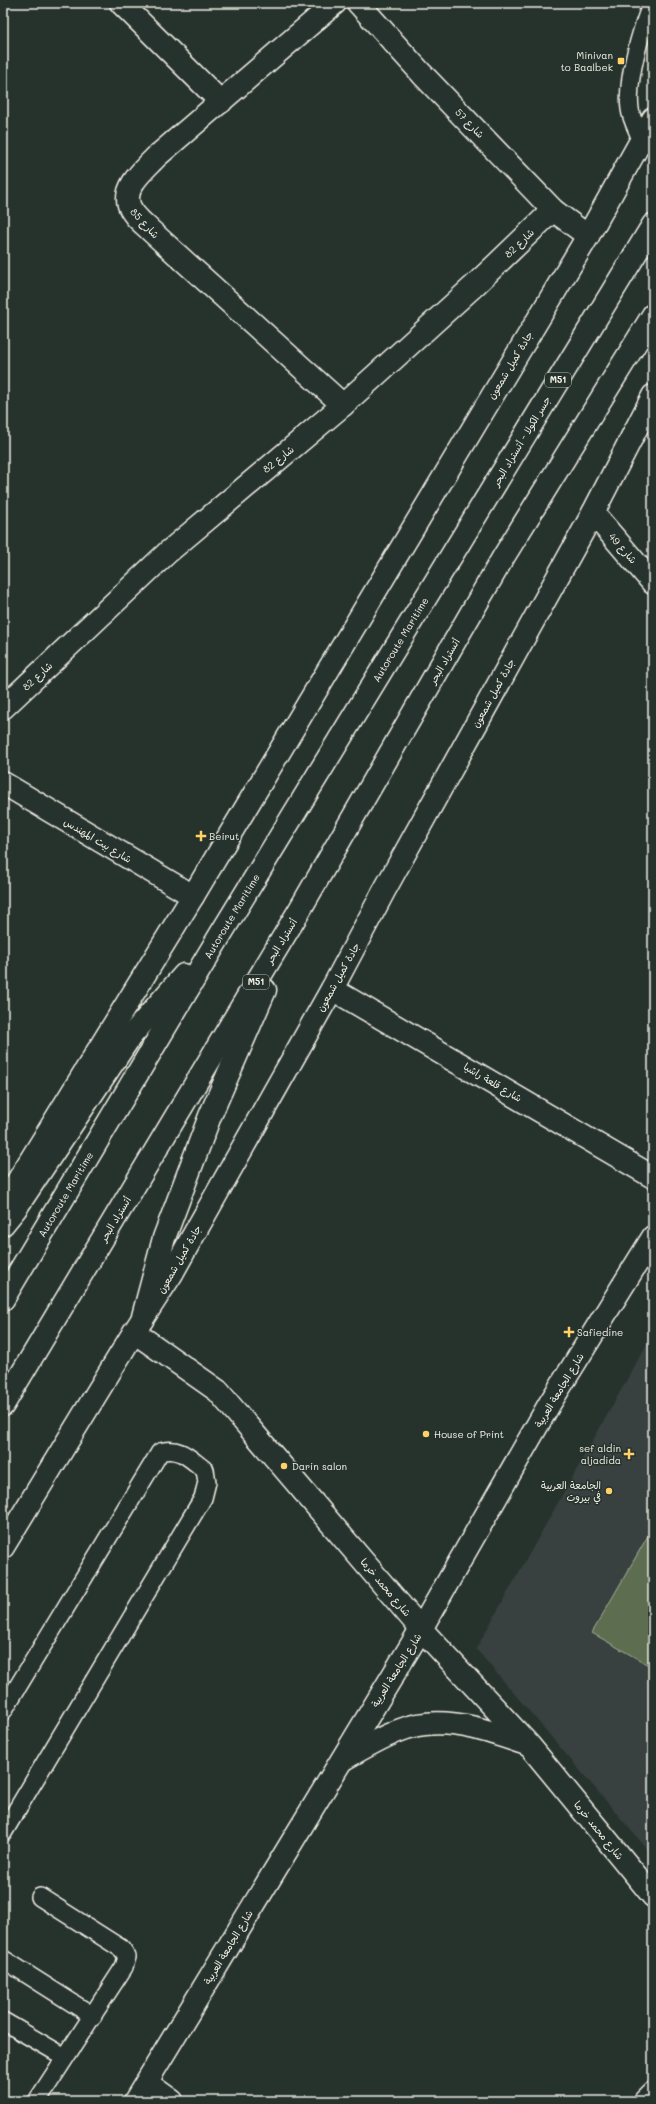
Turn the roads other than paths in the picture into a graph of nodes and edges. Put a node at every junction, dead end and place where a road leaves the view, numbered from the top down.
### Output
1 (121, 3) edge
2 (335, 3) edge
3 (358, 3) edge
4 (652, 3) edge
5 (221, 102) junction
6 (653, 119) edge
7 (648, 145) edge
8 (553, 210) junction
9 (653, 225) edge
10 (588, 236) junction
11 (653, 315) edge
12 (653, 396) edge
13 (343, 405) junction
14 (593, 513) junction
15 (464, 534) joint
16 (653, 583) edge
17 (3, 708) edge
18 (3, 783) edge
19 (192, 896) junction
20 (299, 910) junction
21 (222, 932) junction
22 (332, 989) junction
23 (653, 1177) edge
24 (3, 1205) edge
25 (3, 1224) edge
26 (653, 1237) edge
27 (3, 1299) edge
28 (138, 1326) junction
29 (3, 1405) edge
30 (3, 1547) edge
31 (421, 1629) junction
32 (3, 1710) edge
33 (529, 1745) junction
34 (339, 1762) junction
35 (3, 1833) edge
36 (653, 1896) edge
37 (40, 1897) dead end
38 (3, 1959) edge
39 (92, 2016) junction
40 (3, 2021) edge
41 (65, 2057) junction
42 (147, 2083) junction
43 (653, 2093) edge
44 (37, 2101) edge
45 (135, 2101) edge
46 (172, 2101) edge
47 (645, 2101) edge

1 - 5 main road
2 - 5 main road, شارع 85
3 - 8 main road, شارع 57
4 - 7 lane
5 - 13 main road, شارع 85
6 - 7 main road, جادة كميل شمعون
7 - 10 main road, جادة كميل شمعون
8 - 10 main road, شارع 57
8 - 13 main road, شارع 82
9 - 15 main road, جسر الكولا - أتستراد البحر / M51
10 - 19 main road, جادة كميل شمعون
11 - 20 main road, أتستراد البحر / M51
12 - 14 main road, جادة كميل شمعون
13 - 17 main road, شارع 82
14 - 16 main road, شارع 49
14 - 22 main road, جادة كميل شمعون
15 - 21 main road, Autoroute Maritime / M51
18 - 19 main road, شارع بيت المهندس
19 - 24 main road, جادة كميل شمعون
20 - 28 main road
20 - 29 main road, أتستراد البحر / M51
21 - 25 main road
21 - 27 main road, Autoroute Maritime / M51
22 - 23 main road, شارع قلعة راشيا
22 - 28 main road, جادة كميل شمعون
26 - 31 main road, شارع الجامعة العربية
28 - 30 main road, جادة كميل شمعون
28 - 31 main road, شارع محمد خرما
31 - 33 main road, شارع محمد خرما
31 - 34 main road, شارع الجامعة العربية
32 - 35 lane
33 - 34 main road
33 - 36 main road, شارع محمد خرما
34 - 42 main road, شارع الجامعة العربية
37 - 39 lane
38 - 39 lane
39 - 41 lane
40 - 41 lane
41 - 44 lane
42 - 45 main road, شارع الجامعة العربية
42 - 46 main road
43 - 47 main road

